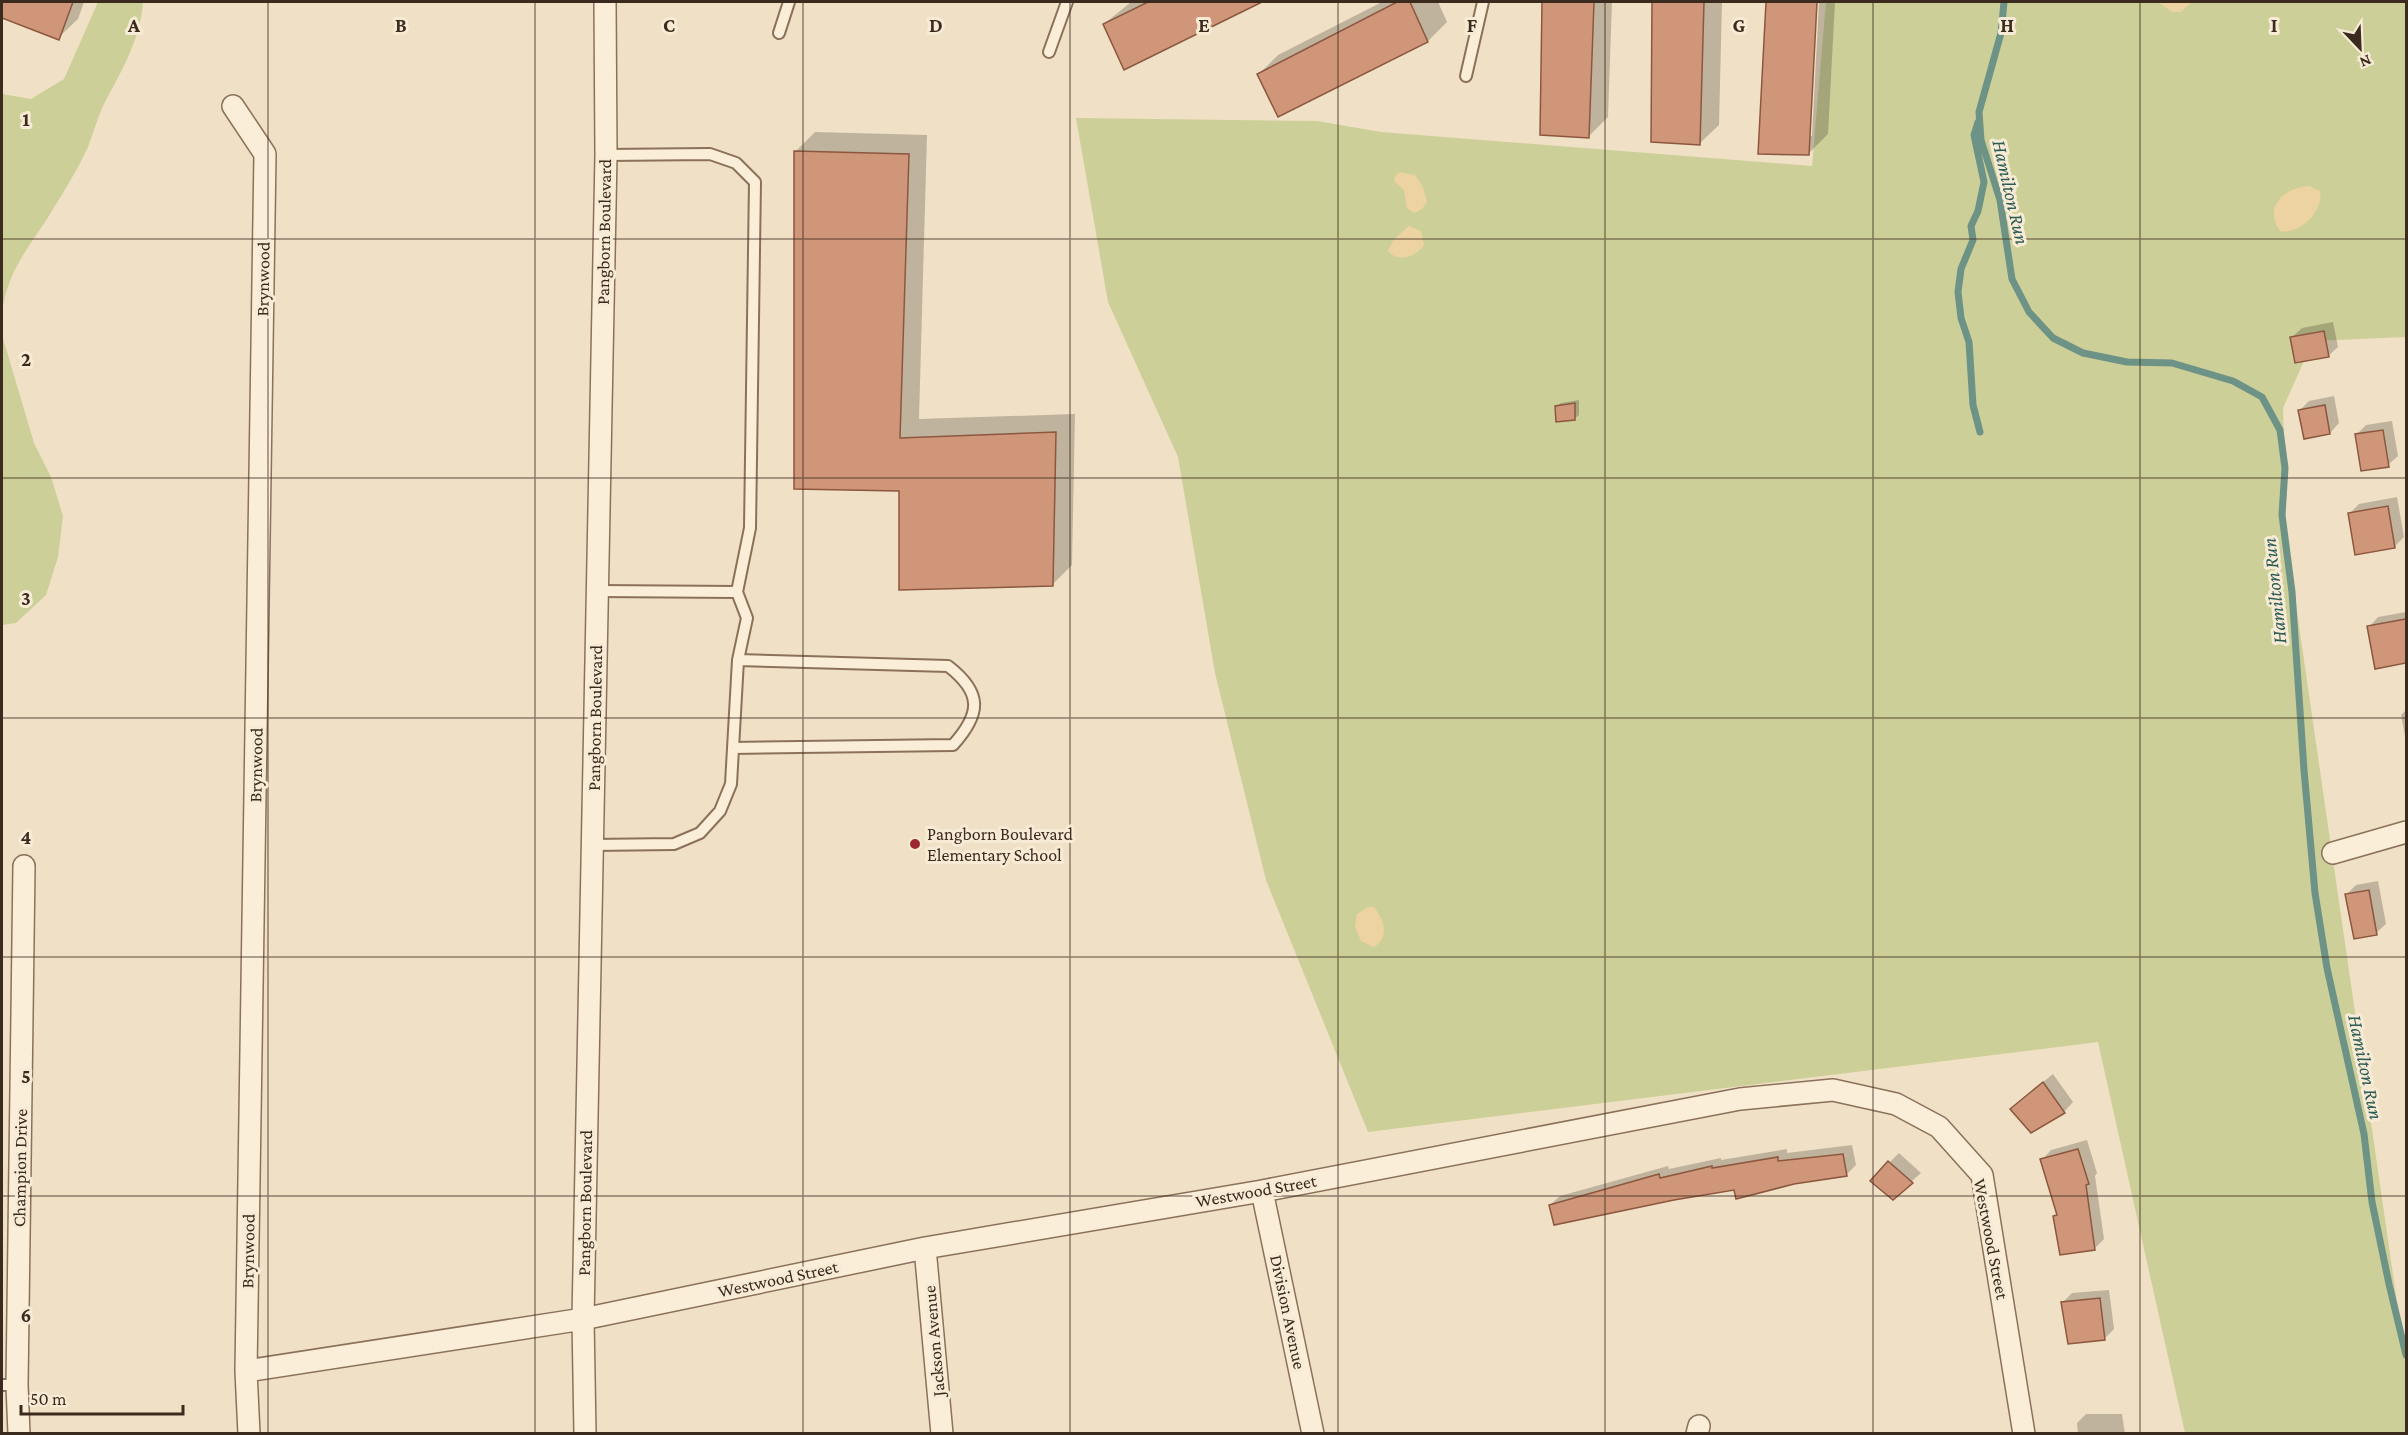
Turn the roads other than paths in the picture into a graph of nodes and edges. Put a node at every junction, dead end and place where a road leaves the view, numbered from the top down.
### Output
1 (605, 2) edge
2 (789, 2) edge
3 (1067, 2) edge
4 (1483, 2) edge
5 (779, 33) dead end
6 (1049, 52) dead end
7 (1466, 76) dead end
8 (233, 106) dead end
9 (606, 155) junction
10 (597, 591) junction
11 (737, 592) junction
12 (738, 660) junction
13 (733, 748) junction
14 (2406, 832) edge
15 (592, 845) junction
16 (2333, 853) dead end
17 (24, 866) dead end
18 (11, 1113) edge
19 (1262, 1191) junction
20 (925, 1248) junction
21 (583, 1319) junction
22 (246, 1371) junction
23 (9, 1385) edge
24 (19, 1434) edge
25 (249, 1434) edge
26 (585, 1434) edge
27 (942, 1434) edge
28 (1313, 1434) edge
29 (2024, 1434) edge

1 - 9 street, Pangborn Boulevard
2 - 5 lane
3 - 6 lane
4 - 7 lane
8 - 22 street, Brynwood
9 - 10 street, Pangborn Boulevard
9 - 11 lane
10 - 11 lane
10 - 15 street, Pangborn Boulevard
11 - 12 lane
12 - 13 lane
12 - 13 lane
13 - 15 lane
14 - 16 street
15 - 21 street, Pangborn Boulevard
17 - 18 street, Champion Drive
18 - 23 street, Champion Drive
19 - 20 street, Westwood Street
19 - 28 street, Division Avenue
19 - 29 street, Westwood Street
20 - 21 street, Westwood Street
20 - 27 street, Jackson Avenue
21 - 22 street, Westwood Street
21 - 26 street, Pangborn Boulevard
22 - 25 street, Brynwood
23 - 24 street, Champion Drive

